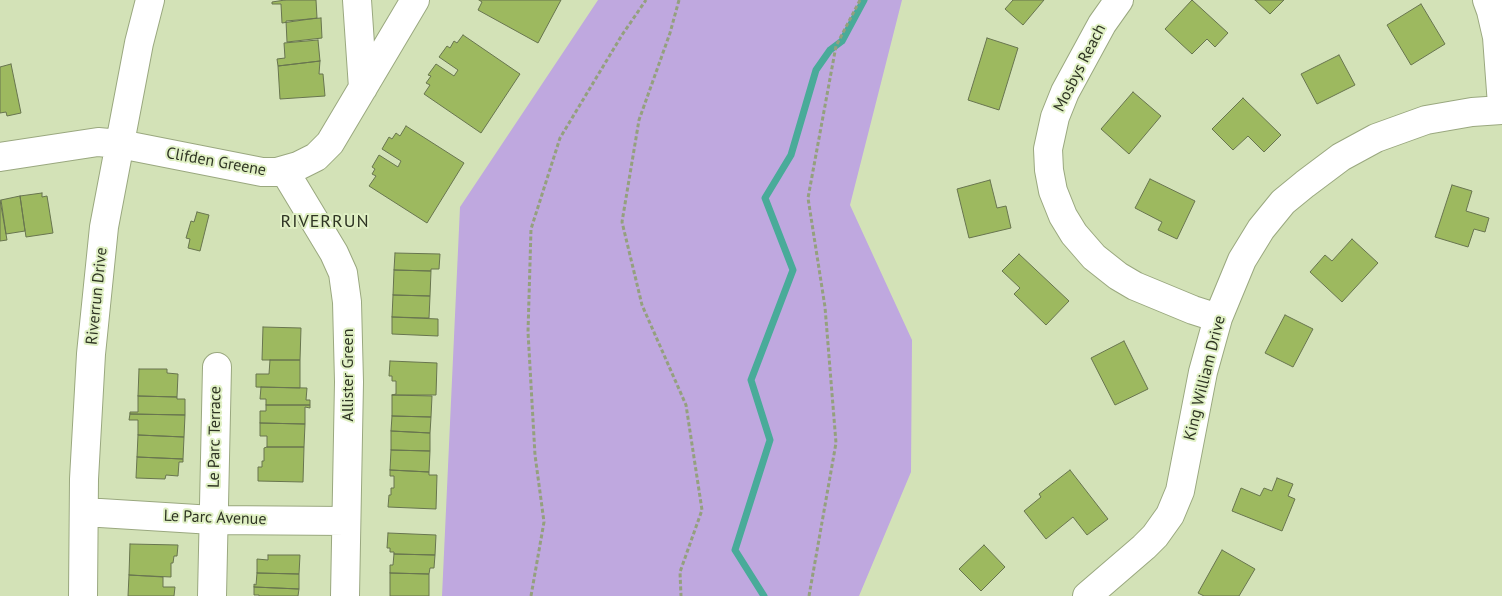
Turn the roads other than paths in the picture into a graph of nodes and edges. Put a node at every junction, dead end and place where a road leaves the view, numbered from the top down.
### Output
1 (150, 0) edge
2 (357, 0) edge
3 (415, 0) edge
4 (1119, 0) edge
5 (1487, 0) edge
6 (363, 88) junction
7 (1502, 105) edge
8 (1502, 110) edge
9 (120, 144) junction
10 (0, 157) edge
11 (284, 170) junction
12 (1218, 318) junction
13 (217, 368) dead end
14 (84, 512) junction
15 (213, 520) junction
16 (346, 521) junction
17 (83, 596) edge
18 (212, 596) edge
19 (345, 596) edge
20 (1087, 596) edge

1 - 9 street, Riverrun Drive
2 - 6 street
3 - 6 street, Clifden Greene
4 - 12 street, Mosbys Reach
5 - 7 street
6 - 11 street, Clifden Greene
8 - 12 street, King William Drive
9 - 10 street, Clifden Greene
9 - 11 street, Clifden Greene
9 - 14 street, Riverrun Drive
11 - 16 street, Allister Green
12 - 20 street, King William Drive
13 - 15 street, Le Parc Terrace
14 - 15 street, Le Parc Avenue
14 - 17 street, Riverrun Drive
15 - 16 street, Le Parc Avenue
15 - 18 street, Le Parc Terrace
16 - 19 street, Allister Green

